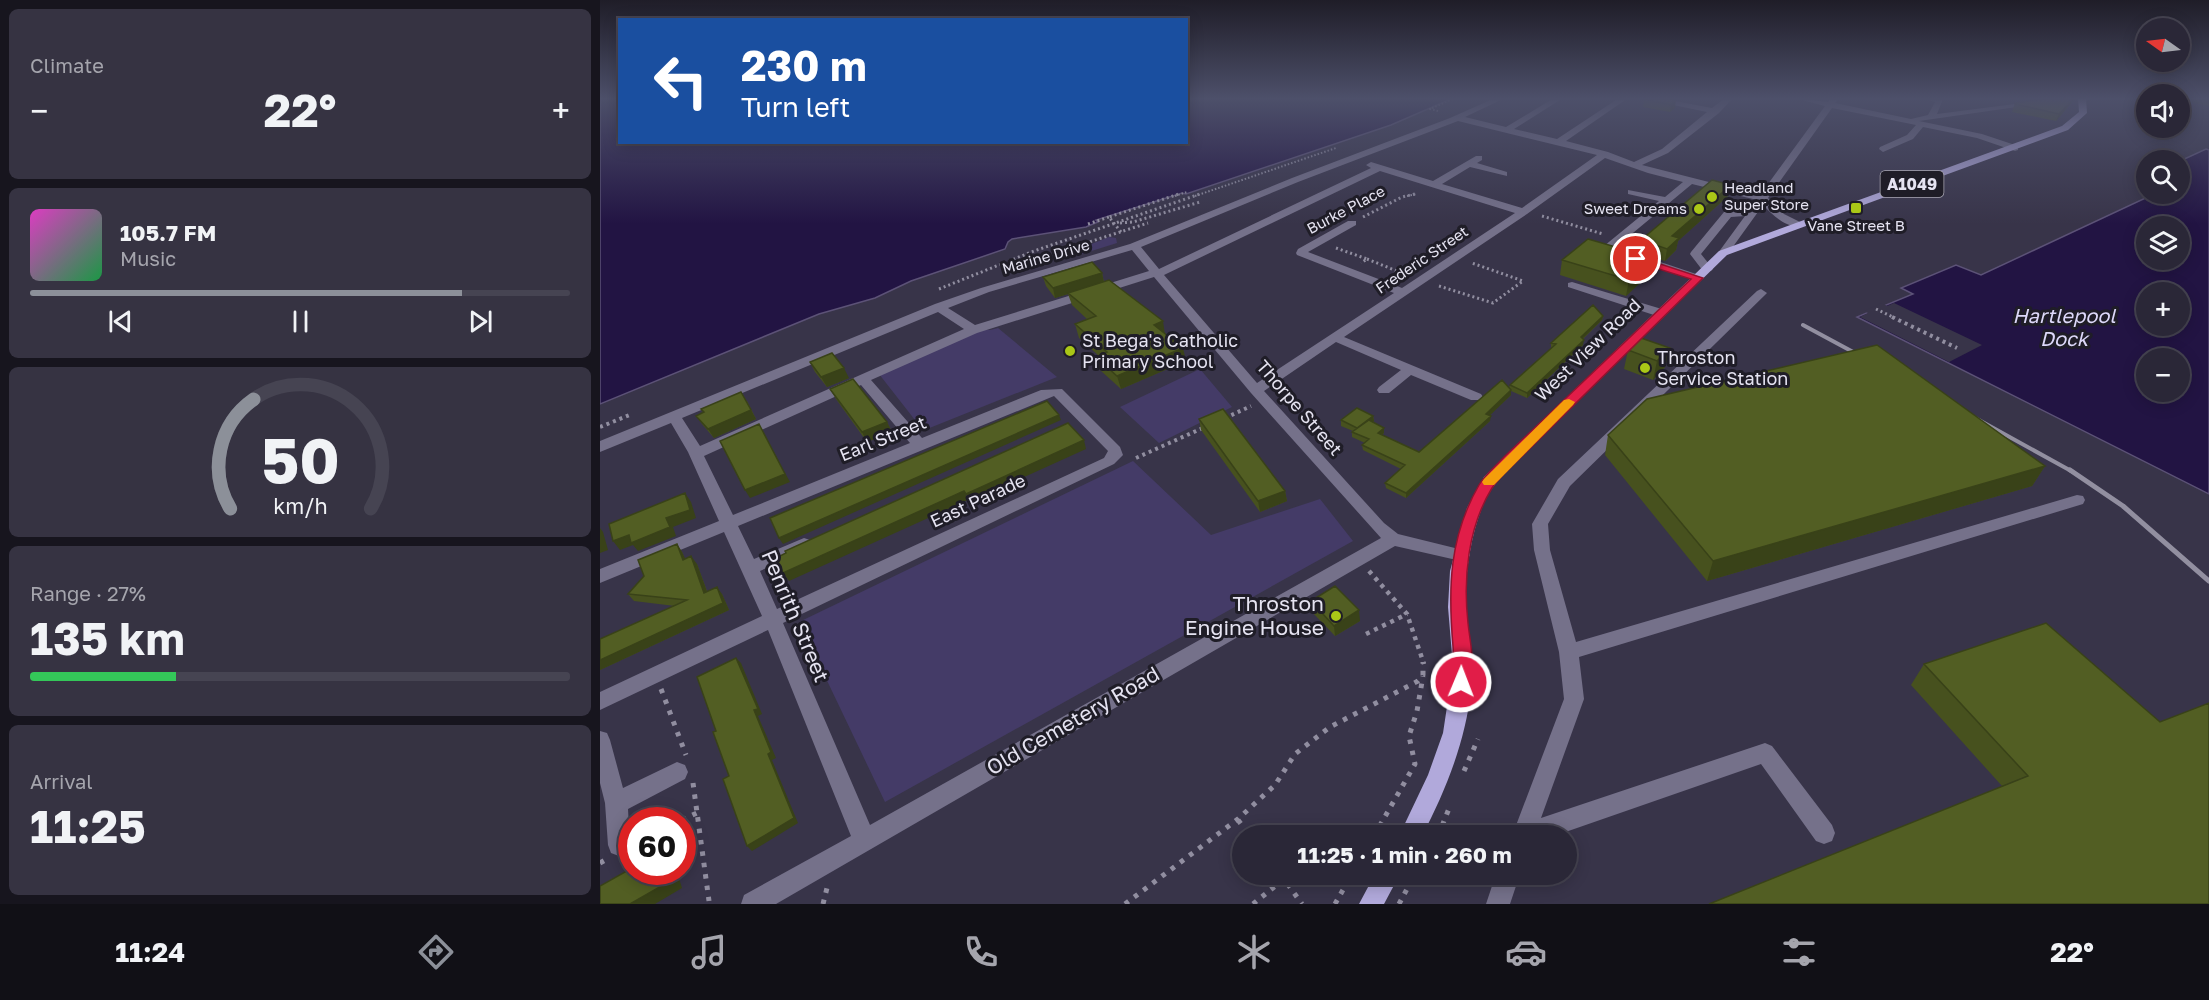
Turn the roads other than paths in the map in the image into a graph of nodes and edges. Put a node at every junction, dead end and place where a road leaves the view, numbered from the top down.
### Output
1 (1395, 140) edge
2 (1551, 140) edge
3 (1562, 140) edge
4 (1679, 140) edge
5 (1804, 140) edge
6 (1903, 140) edge
7 (1992, 140) edge
8 (2035, 140) edge
9 (1559, 142) junction
10 (2015, 148) junction
11 (1883, 149) dead end
12 (1605, 154) junction
13 (1479, 158) dead end
14 (1351, 159) junction
15 (1468, 164) junction
16 (1634, 165) junction
17 (1379, 168) junction
18 (1504, 174) dead end
19 (1690, 181) junction
20 (1438, 186) junction
21 (1631, 192) dead end
22 (1762, 198) junction
23 (1666, 200) junction
24 (1523, 212) junction
25 (1752, 212) junction
26 (1352, 223) road end
27 (1796, 224) junction
28 (1134, 246) junction
29 (1723, 254) junction
30 (1156, 273) junction
31 (1702, 273) junction
32 (1572, 285) dead end
33 (1402, 292) junction
34 (1761, 293) dead end
35 (939, 307) junction
36 (1661, 313) junction
37 (974, 330) junction
38 (1334, 337) junction
39 (1410, 369) junction
40 (863, 379) junction
41 (1384, 390) dead end
42 (1052, 392) joint
43 (1255, 397) junction
44 (1476, 397) dead end
45 (672, 417) junction
46 (920, 445) junction
47 (600, 447) edge
48 (695, 454) junction
49 (2076, 500) dead end
50 (729, 523) junction
51 (1393, 538) junction
52 (813, 539) edge
53 (1461, 555) junction
54 (750, 568) junction
55 (600, 576) edge
56 (773, 620) junction
57 (1569, 652) junction
58 (600, 701) edge
59 (600, 740) edge
60 (677, 772) dead end
61 (616, 803) junction
62 (1415, 825) edge
63 (1527, 825) edge
64 (1553, 825) edge
65 (618, 831) edge
66 (1824, 833) dead end
67 (864, 839) junction
68 (1382, 885) edge
69 (1504, 885) edge
70 (753, 904) edge
71 (1371, 904) edge
72 (1498, 904) edge

1 - 14 street, Marine Drive
2 - 9 street
3 - 9 street
4 - 16 street
5 - 22 street
6 - 11 street
7 - 10 street
8 - 10 main road, West View Road / A1049
9 - 12 street
10 - 27 main road, West View Road / A1049
12 - 16 street
12 - 24 street, Frederic Street
13 - 15 street
14 - 17 street
14 - 28 street, Marine Drive
15 - 18 street
15 - 20 street
16 - 19 street
17 - 20 street
17 - 30 street
19 - 22 street
19 - 23 street
20 - 24 street
21 - 23 street
22 - 25 street
22 - 27 street
23 - 31 street
24 - 33 street, Frederic Street
25 - 29 street
25 - 31 street
26 - 33 street, Burke Place
27 - 29 main road, West View Road / A1049
28 - 30 street, Thorpe Street
28 - 35 street, Marine Drive
29 - 31 main road, West View Road / A1049
30 - 37 street
30 - 43 street, Thorpe Street
31 - 36 main road, West View Road / A1049
32 - 36 street
33 - 38 street, Frederic Street
34 - 57 street
35 - 37 street
35 - 45 street, Marine Drive
36 - 53 main road, West View Road / A1049
37 - 40 street
38 - 39 street
38 - 43 street, Frederic Street
39 - 41 street
39 - 44 street
40 - 46 street
40 - 48 street
42 - 46 street, Earl Street
42 - 56 street, East Parade
43 - 51 street, Thorpe Street
45 - 47 street, Marine Drive
45 - 48 street, Penrith Street
46 - 50 street, Earl Street
48 - 50 street, Penrith Street
49 - 57 street
50 - 54 street, Penrith Street
50 - 55 street, Earl Street
51 - 53 street, Thorpe Street
51 - 67 street, Old Cemetery Road
52 - 54 street
53 - 62 main road, West View Road / A1049
54 - 56 street, Penrith Street
56 - 58 street
56 - 67 street, Penrith Street
57 - 63 street
59 - 61 street
60 - 61 street
61 - 65 street
64 - 66 street
67 - 70 street, Old Cemetery Road
68 - 71 main road
69 - 72 street

